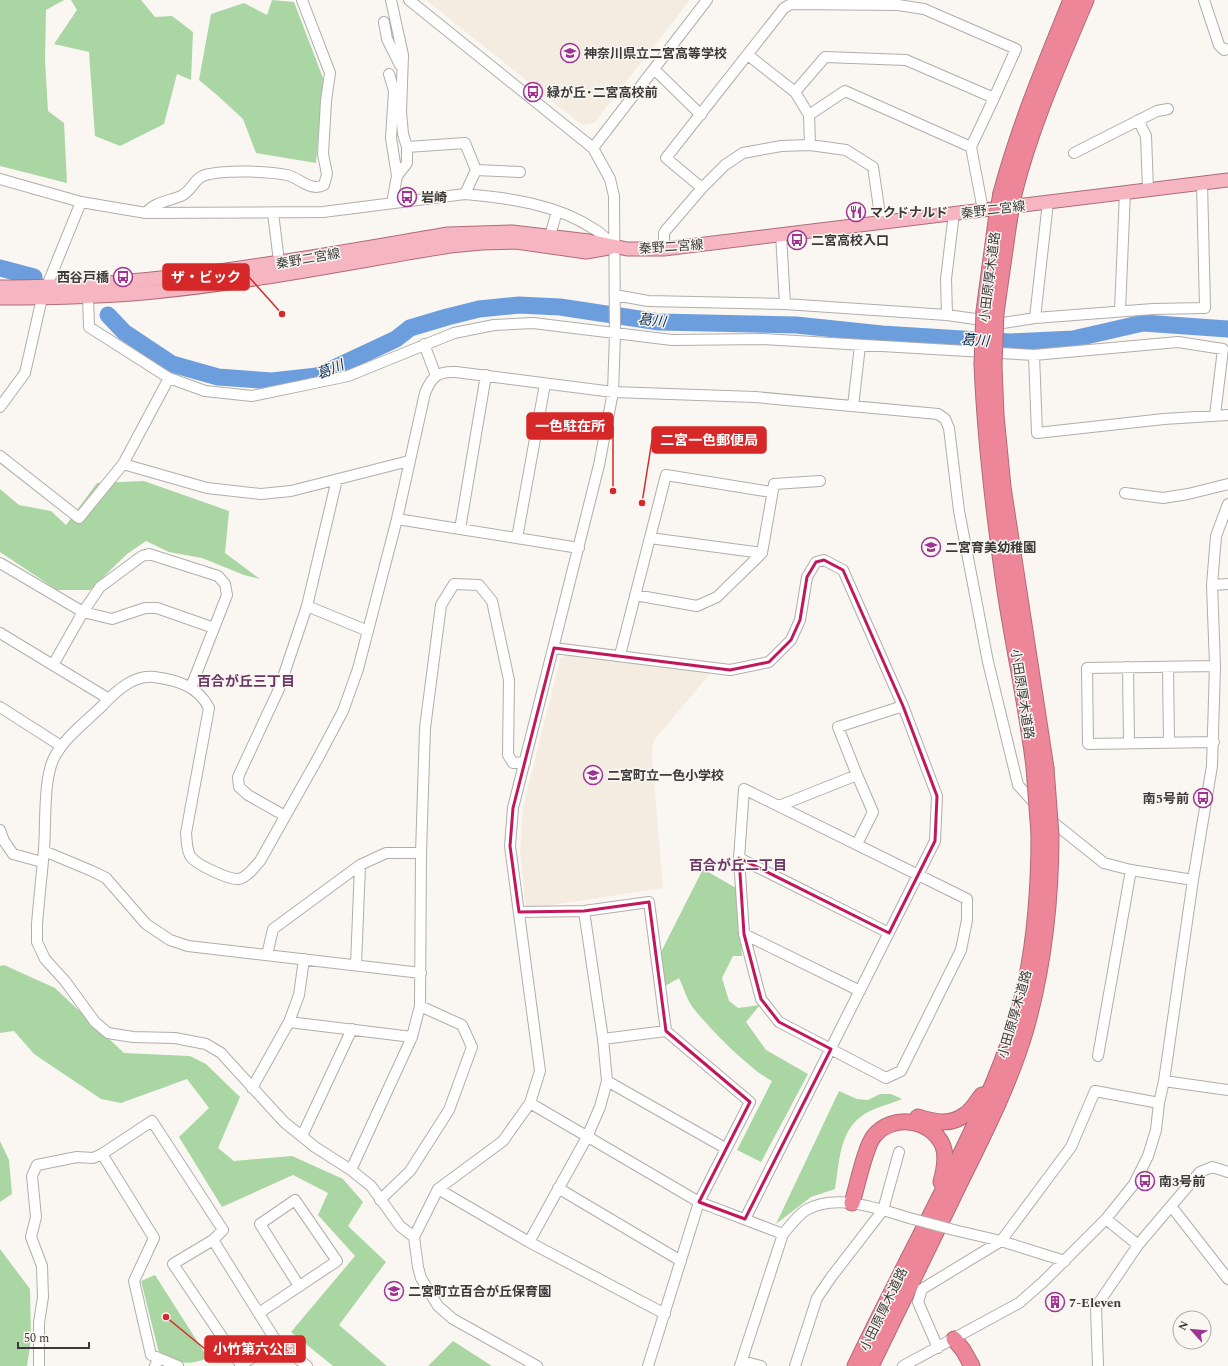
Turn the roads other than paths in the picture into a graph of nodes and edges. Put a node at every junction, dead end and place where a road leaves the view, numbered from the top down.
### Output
1 (302, 0) edge
2 (391, 0) edge
3 (409, 0) edge
4 (707, 0) edge
5 (1071, 0) edge
6 (1086, 0) edge
7 (1204, 0) edge
8 (384, 22) dead end
9 (1228, 49) edge
10 (748, 55) junction
11 (655, 70) junction
12 (402, 73) junction
13 (389, 74) dead end
14 (795, 92) junction
15 (994, 98) junction
16 (1168, 109) dead end
17 (702, 114) junction
18 (809, 115) junction
19 (1138, 120) junction
20 (810, 145) junction
21 (407, 147) junction
22 (971, 147) junction
23 (593, 148) junction
24 (1074, 153) dead end
25 (476, 170) junction
26 (520, 172) dead end
27 (397, 176) junction
28 (0, 179) edge
29 (1228, 180) edge
30 (1202, 183) junction
31 (702, 188) junction
32 (1148, 189) junction
33 (1125, 192) junction
34 (1008, 193) junction
35 (465, 194) junction
36 (81, 202) junction
37 (1048, 202) junction
38 (392, 203) junction
39 (983, 210) junction
40 (557, 211) junction
41 (146, 213) junction
42 (273, 213) junction
43 (954, 213) junction
44 (881, 222) junction
45 (781, 234) junction
46 (550, 236) junction
47 (615, 247) junction
48 (664, 249) junction
49 (280, 269) junction
50 (0, 287) edge
51 (44, 291) junction
52 (88, 296) junction
53 (0, 298) edge
54 (615, 300) junction
55 (785, 304) junction
56 (1120, 311) junction
57 (947, 315) junction
58 (1035, 318) junction
59 (615, 331) junction
60 (424, 344) junction
61 (860, 346) junction
62 (1034, 356) junction
63 (486, 375) junction
64 (436, 376) junction
65 (169, 378) junction
66 (545, 384) junction
67 (613, 392) junction
68 (853, 406) junction
69 (0, 407) edge
70 (1215, 415) junction
71 (1228, 415) edge
72 (0, 456) edge
73 (409, 461) junction
74 (123, 464) junction
75 (337, 479) junction
76 (820, 481) dead end
77 (1228, 484) edge
78 (771, 492) junction
79 (1125, 493) dead end
80 (1228, 504) edge
81 (397, 519) junction
82 (460, 529) junction
83 (517, 538) junction
84 (650, 538) junction
85 (579, 548) junction
86 (762, 553) junction
87 (0, 563) edge
88 (1228, 584) edge
89 (1212, 585) junction
90 (635, 595) junction
91 (307, 606) junction
92 (82, 612) junction
93 (214, 628) junction
94 (368, 630) junction
95 (0, 633) edge
96 (554, 648) junction
97 (620, 655) junction
98 (53, 665) junction
99 (1215, 666) junction
100 (1168, 667) junction
101 (1128, 668) junction
102 (191, 687) junction
103 (109, 699) junction
104 (903, 706) junction
105 (0, 707) edge
106 (1169, 742) junction
107 (1214, 742) junction
108 (1129, 743) junction
109 (62, 746) junction
110 (525, 762) junction
111 (857, 775) junction
112 (779, 806) junction
113 (285, 816) junction
114 (0, 830) edge
115 (1045, 834) junction
116 (856, 844) junction
117 (44, 851) junction
118 (421, 853) junction
119 (739, 858) junction
120 (42, 862) junction
121 (360, 865) junction
122 (1131, 870) junction
123 (918, 875) junction
124 (1193, 880) junction
125 (584, 911) junction
126 (519, 912) junction
127 (889, 933) junction
128 (744, 934) junction
129 (267, 955) junction
130 (304, 959) junction
131 (356, 965) junction
132 (421, 973) junction
133 (860, 991) junction
134 (420, 1006) junction
135 (289, 1022) junction
136 (352, 1029) junction
137 (666, 1031) junction
138 (412, 1037) junction
139 (603, 1039) junction
140 (831, 1050) junction
141 (1098, 1056) dead end
142 (606, 1081) junction
143 (1164, 1081) junction
144 (993, 1084) junction
145 (252, 1088) junction
146 (1228, 1090) edge
147 (530, 1103) junction
148 (1158, 1103) junction
149 (302, 1136) junction
150 (586, 1137) junction
151 (725, 1148) junction
152 (900, 1152) dead end
153 (102, 1154) junction
154 (351, 1170) junction
155 (1228, 1172) edge
156 (558, 1188) junction
157 (438, 1189) junction
158 (380, 1200) junction
159 (699, 1202) junction
160 (852, 1203) junction
161 (1171, 1206) junction
162 (883, 1210) junction
163 (932, 1212) junction
164 (745, 1219) junction
165 (1106, 1219) junction
166 (783, 1234) junction
167 (414, 1237) junction
168 (213, 1240) junction
169 (1001, 1241) junction
170 (529, 1242) junction
171 (1138, 1245) junction
172 (681, 1261) junction
173 (1065, 1261) junction
174 (918, 1268) junction
175 (1228, 1279) edge
176 (300, 1286) junction
177 (259, 1313) junction
178 (664, 1314) junction
179 (954, 1339) junction
180 (276, 1341) junction
181 (938, 1348) junction
182 (157, 1362) edge
183 (741, 1363) edge
184 (39, 1366) edge
185 (178, 1366) edge
186 (240, 1366) edge
187 (307, 1366) edge
188 (537, 1366) edge
189 (648, 1366) edge
190 (761, 1366) edge
191 (795, 1366) edge
192 (855, 1366) edge
193 (871, 1366) edge
194 (879, 1366) edge
195 (904, 1366) edge
196 (961, 1366) edge
197 (972, 1366) edge
198 (1098, 1366) edge

1 - 41 street
2 - 12 street
3 - 23 street
4 - 11 street
5 - 34 highway, 小田原厚木道路
6 - 34 highway, 小田原厚木道路
7 - 9 street
8 - 12 street
10 - 14 street
10 - 15 street
10 - 17 street
11 - 17 street
11 - 23 street
12 - 21 street
13 - 27 street
14 - 15 street
14 - 18 street
15 - 22 street
16 - 19 street
17 - 31 street
18 - 20 street
18 - 22 street
19 - 24 street
19 - 32 street
20 - 31 street
20 - 44 street
21 - 25 street
21 - 27 street
22 - 39 street
23 - 47 street
25 - 26 street
25 - 35 street
27 - 38 street
28 - 36 street
29 - 30 main road, 秦野二宮線
30 - 32 main road, 秦野二宮線
30 - 56 street
31 - 48 street
32 - 33 main road, 秦野二宮線
33 - 37 main road, 秦野二宮線
33 - 56 street
34 - 115 highway, 小田原厚木道路, bridge
35 - 38 street
35 - 40 street
36 - 41 street
36 - 51 street
37 - 39 main road, 秦野二宮線
37 - 58 street
38 - 42 street
39 - 43 main road, 秦野二宮線
40 - 46 street
40 - 47 street
41 - 42 street
42 - 49 street
43 - 44 main road, 秦野二宮線
43 - 57 street
44 - 45 main road, 秦野二宮線
45 - 48 main road, 秦野二宮線
45 - 55 street
46 - 47 main road, 秦野二宮線
46 - 49 main road, 秦野二宮線
47 - 48 main road, 秦野二宮線
47 - 49 main road, 秦野二宮線
47 - 54 street
49 - 51 main road, 秦野二宮線
49 - 52 main road, 秦野二宮線
50 - 51 main road, 秦野二宮線
51 - 52 main road, 秦野二宮線
51 - 53 main road, 秦野二宮線
51 - 69 street
52 - 65 street
54 - 55 street
54 - 59 street
55 - 57 street
56 - 58 street
57 - 58 street
59 - 60 street
59 - 61 street
59 - 67 street
60 - 64 street
60 - 65 street
61 - 62 street
61 - 68 street
62 - 70 street
62 - 70 street
63 - 64 street
63 - 66 street
63 - 82 street
64 - 73 street
65 - 74 street
66 - 67 street
66 - 83 street
67 - 68 street
67 - 85 street
68 - 122 street
70 - 71 street
72 - 74 street
73 - 75 street
73 - 81 street
74 - 75 street
75 - 91 street
76 - 78 street
77 - 79 street
78 - 84 street
78 - 86 street
80 - 89 street
81 - 82 street
81 - 94 street
82 - 83 street
83 - 85 street
84 - 86 street
84 - 90 street
85 - 96 street
86 - 90 street
87 - 92 street
88 - 89 street
89 - 99 street
90 - 97 street
91 - 94 street
91 - 113 street
92 - 93 street
92 - 93 street
92 - 98 street
93 - 102 street
94 - 113 street
95 - 98 street
96 - 97 street
96 - 110 street
97 - 104 street
98 - 103 street
99 - 100 street
99 - 107 street
100 - 101 street
100 - 106 street
101 - 108 street
101 - 108 street
102 - 103 street
102 - 113 street
103 - 109 street
104 - 111 street
104 - 123 street
105 - 109 street
106 - 107 street
106 - 108 street
107 - 124 street
109 - 117 street
110 - 118 street
110 - 126 street
111 - 112 street
111 - 116 street
112 - 116 street
112 - 119 street
114 - 120 street
115 - 144 highway, 小田原厚木道路
115 - 174 highway, 小田原厚木道路
116 - 123 street
117 - 120 street
117 - 129 street
118 - 121 street
118 - 132 street
119 - 127 street
119 - 128 street
120 - 145 street
121 - 129 street
121 - 131 street
122 - 124 street
122 - 141 street
123 - 127 street
123 - 140 street
124 - 143 street
125 - 126 street
125 - 137 street
125 - 139 street
126 - 147 street
127 - 133 street
128 - 133 street
128 - 140 street
129 - 130 street
130 - 131 street
130 - 135 street
131 - 132 street
132 - 134 street
133 - 140 street
134 - 138 street
134 - 158 street
135 - 136 street
135 - 145 street
136 - 138 street
136 - 149 street
137 - 139 street
137 - 151 street
138 - 154 street
139 - 142 street
140 - 164 street
142 - 150 street
142 - 151 street
143 - 146 street
143 - 148 street
144 - 160 highway
144 - 163 highway, 小田原厚木道路
145 - 149 street
147 - 150 street
147 - 157 street
148 - 165 street
148 - 169 street
149 - 154 street
150 - 156 street
150 - 159 street
151 - 159 street
152 - 162 street
153 - 168 street
153 - 182 street
153 - 184 street
154 - 158 street
155 - 161 street
156 - 170 street
156 - 172 street
157 - 167 street
157 - 170 street
158 - 167 street
159 - 164 street
159 - 172 street
160 - 162 street
160 - 163 highway
160 - 166 street
161 - 171 street
161 - 175 street
162 - 169 street, bridge
162 - 191 street
163 - 192 highway, 小田原厚木道路
164 - 166 street
165 - 171 street
165 - 173 street
166 - 183 street
167 - 188 street
168 - 177 street
168 - 186 street
169 - 173 street
169 - 181 street
170 - 178 street
171 - 198 street
172 - 178 street
173 - 179 street
174 - 193 highway, 小田原厚木道路
174 - 194 highway
176 - 176 street
176 - 177 street
177 - 180 street
178 - 189 street
179 - 181 street
179 - 196 highway
179 - 197 highway
180 - 186 street
180 - 187 street
181 - 195 street
182 - 185 street
183 - 190 street

